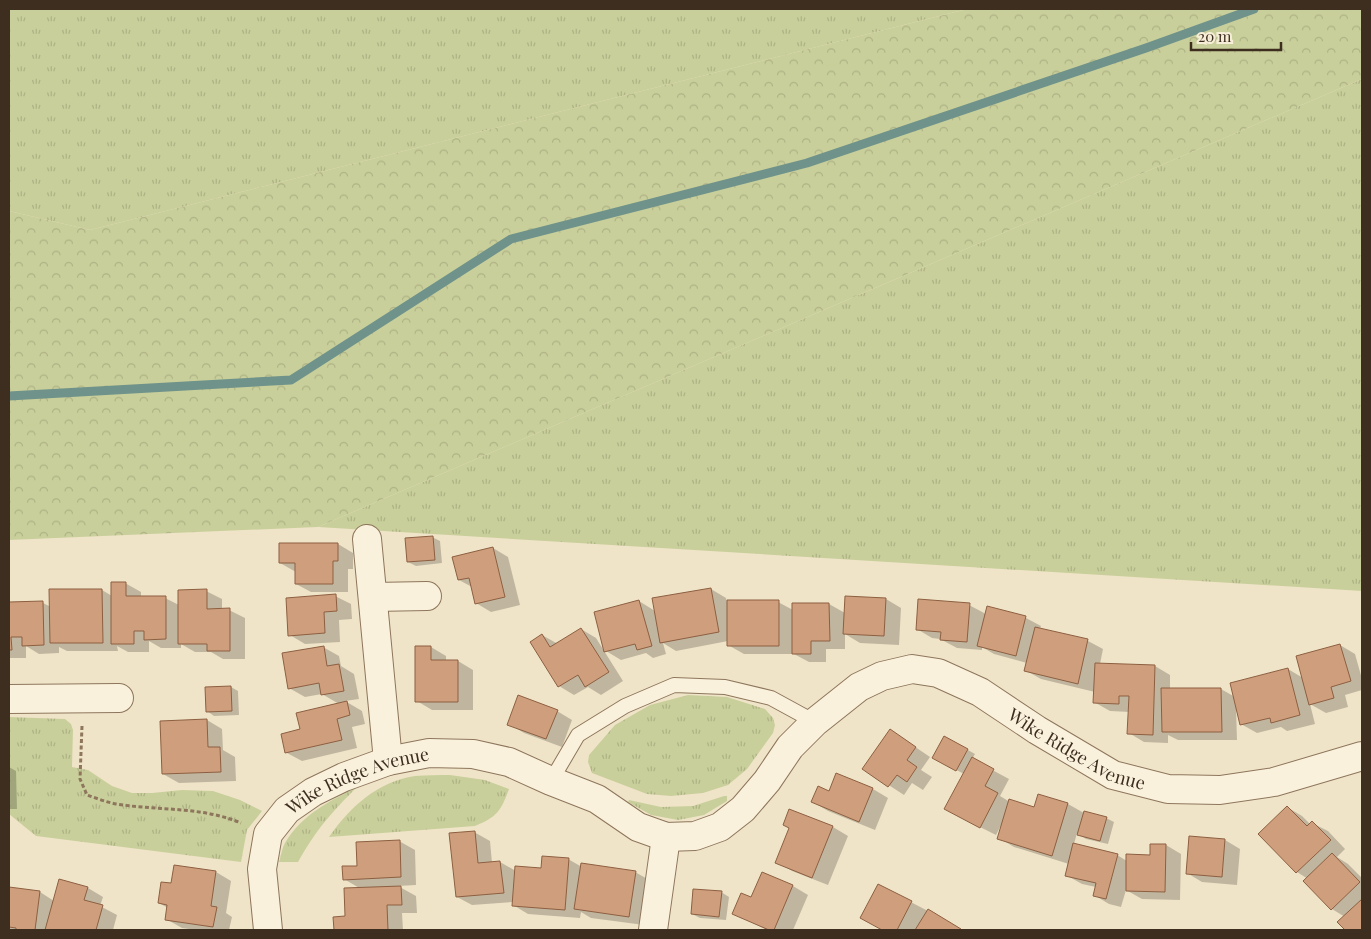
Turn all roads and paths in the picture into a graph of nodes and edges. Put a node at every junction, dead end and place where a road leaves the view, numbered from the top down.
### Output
1 (367, 539) dead end
2 (427, 596) dead end
3 (373, 597) junction
4 (84, 698) junction
5 (119, 698) dead end
6 (9, 699) edge
7 (815, 722) junction
8 (1362, 756) edge
9 (388, 761) junction
10 (551, 781) junction
11 (268, 834) junction
12 (666, 837) junction
13 (268, 930) edge
14 (653, 930) edge

1 - 3 street
2 - 3 street
3 - 9 street
4 - 5 street
4 - 6 street
4 - 11 path
7 - 8 street, Wike Ridge Avenue
7 - 10 lane
7 - 12 street, Wike Ridge Avenue
9 - 10 street, Wike Ridge Avenue
9 - 11 street, Wike Ridge Avenue
10 - 12 street, Wike Ridge Avenue
11 - 13 street, Wike Ridge Avenue
12 - 14 street

